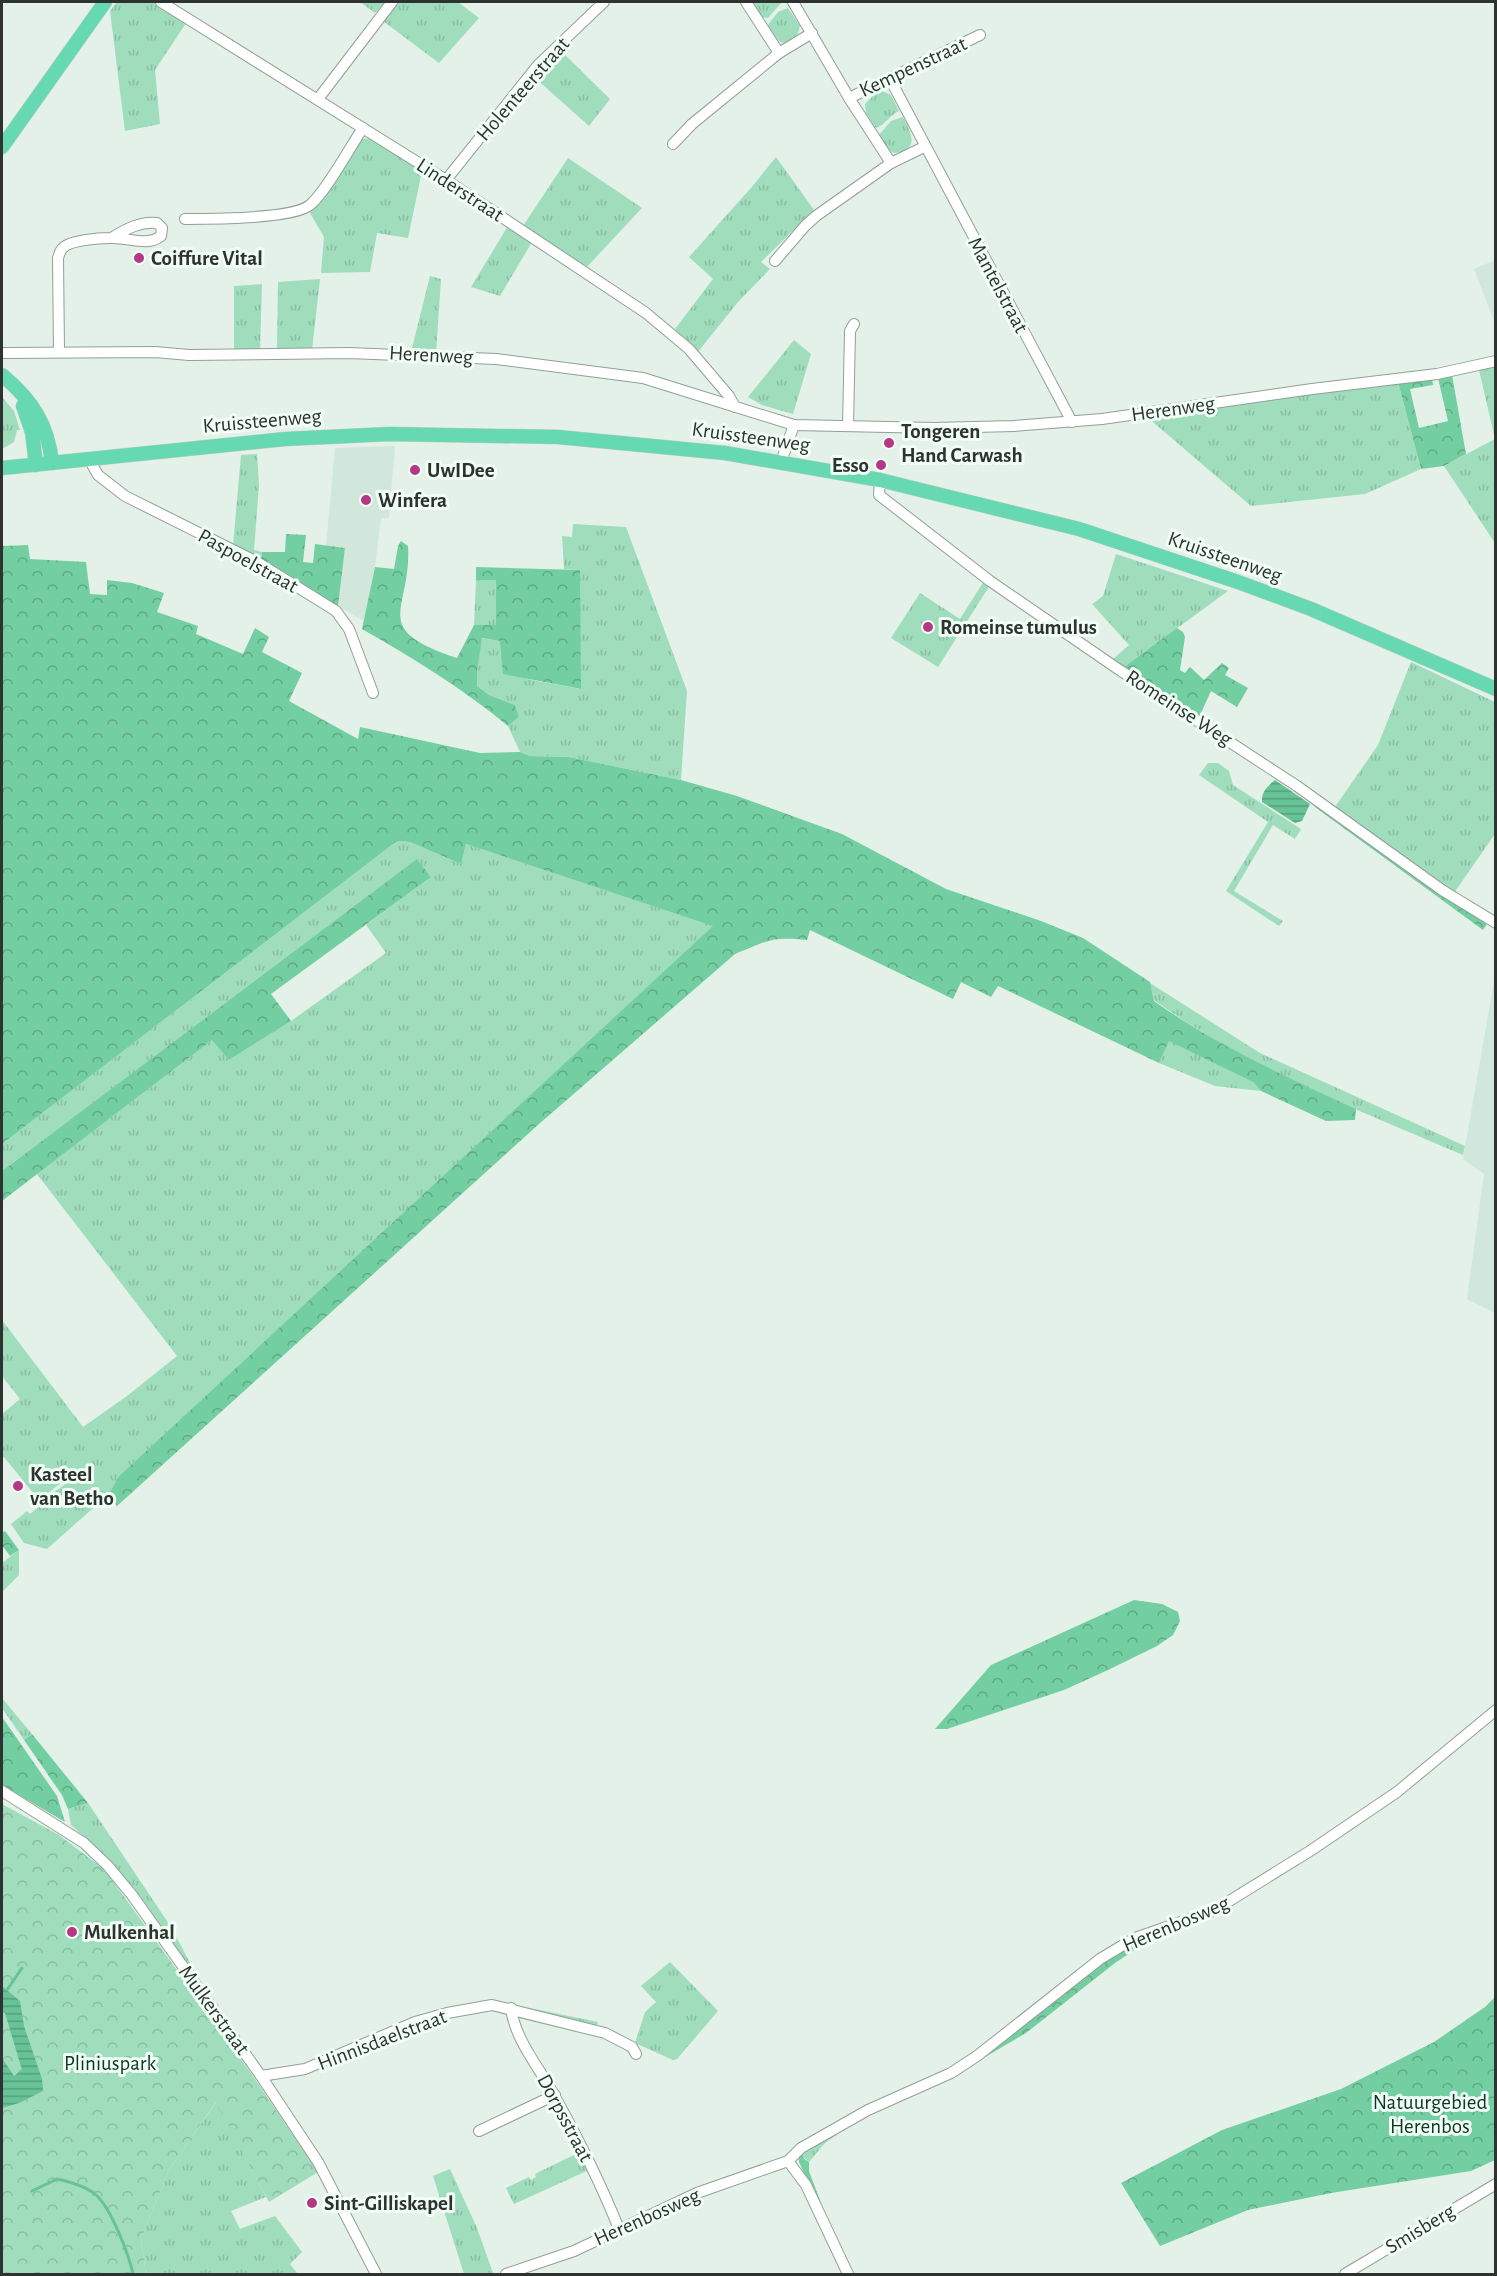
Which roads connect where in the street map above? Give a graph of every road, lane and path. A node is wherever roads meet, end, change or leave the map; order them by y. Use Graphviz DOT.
graph roads {
  1 [pos="105,2"];
  2 [pos="161,2"];
  3 [pos="392,2"];
  4 [pos="604,2"];
  5 [pos="746,2"];
  6 [pos="793,2"];
  7 [pos="812,33"];
  8 [pos="980,35"];
  9 [pos="779,53"];
  10 [pos="890,79"];
  11 [pos="849,98"];
  12 [pos="318,99"];
  13 [pos="363,128"];
  14 [pos="673,144"];
  15 [pos="2,147"];
  16 [pos="924,147"];
  17 [pos="891,163"];
  18 [pos="446,180"];
  19 [pos="185,219"];
  20 [pos="112,237"];
  21 [pos="775,261"];
  22 [pos="854,324"];
  23 [pos="2,352"];
  24 [pos="59,352"];
  25 [pos="1496,362"];
  26 [pos="2,375"];
  27 [pos="2,387"];
  28 [pos="735,407"];
  29 [pos="1072,422"];
  30 [pos="794,425"];
  31 [pos="848,426"];
  32 [pos="89,459"];
  33 [pos="781,462"];
  34 [pos="52,463"];
  35 [pos="36,465"];
  36 [pos="2,468"];
  37 [pos="880,480"];
  38 [pos="1496,689"];
  39 [pos="373,693"];
  40 [pos="1496,923"];
  41 [pos="1496,1710"];
  42 [pos="2,1791"];
  43 [pos="511,2008"];
  44 [pos="636,2054"];
  45 [pos="261,2076"];
  46 [pos="555,2095"];
  47 [pos="478,2131"];
  48 [pos="788,2161"];
  49 [pos="1496,2184"];
  50 [pos="619,2229"];
  51 [pos="524,2272"];
  52 [pos="376,2274"];
  53 [pos="506,2274"];
  54 [pos="848,2274"];
  55 [pos="1345,2274"];
  1 -- 15 [label="main road"];
  2 -- 12 [label="street, Linderstraat"];
  3 -- 12 [label="street"];
  4 -- 18 [label="street, Holenteerstraat"];
  5 -- 9 [label="street"];
  6 -- 7 [label="street, Kempenstraat"];
  7 -- 9 [label="street"];
  7 -- 11 [label="street, Kempenstraat"];
  8 -- 10 [label="street, Kempenstraat"];
  9 -- 14 [label="street"];
  10 -- 11 [label="street, Kempenstraat"];
  10 -- 16 [label="street, Mantelstraat"];
  11 -- 17 [label="street"];
  12 -- 13 [label="street, Linderstraat"];
  13 -- 18 [label="street, Linderstraat"];
  13 -- 19 [label="street"];
  16 -- 17 [label="street"];
  16 -- 29 [label="street, Mantelstraat"];
  17 -- 21 [label="street"];
  18 -- 28 [label="street, Linderstraat"];
  20 -- 24 [label="street"];
  22 -- 31 [label="street"];
  23 -- 24 [label="street, Herenweg"];
  24 -- 28 [label="street, Herenweg"];
  25 -- 29 [label="street, Herenweg"];
  26 -- 34 [label="main road"];
  27 -- 35 [label="main road"];
  28 -- 30 [label="street, Herenweg"];
  29 -- 31 [label="street, Herenweg"];
  30 -- 31 [label="street, Herenweg"];
  30 -- 33 [label="street"];
  32 -- 33 [label="main road, Kruissteenweg"];
  32 -- 34 [label="main road, Kruissteenweg"];
  32 -- 39 [label="street, Paspoelstraat"];
  33 -- 37 [label="main road, Kruissteenweg"];
  34 -- 35 [label="main road, Kruissteenweg"];
  35 -- 36 [label="main road, Kruissteenweg"];
  37 -- 38 [label="main road, Kruissteenweg"];
  37 -- 40 [label="street, Romeinse Weg"];
  41 -- 48 [label="street, Herenbosweg"];
  42 -- 45 [label="street, Mulkerstraat"];
  43 -- 44 [label="street, Hinnisdaelstraat"];
  43 -- 45 [label="street, Hinnisdaelstraat"];
  43 -- 46 [label="street, Dorpsstraat"];
  45 -- 52 [label="street, Mulkerstraat"];
  46 -- 47 [label="street"];
  46 -- 50 [label="street, Dorpsstraat"];
  48 -- 50 [label="street, Herenbosweg"];
  48 -- 54 [label="street"];
  49 -- 55 [label="street, Smisberg"];
  50 -- 51 [label="street, Herenbosweg"];
  51 -- 53 [label="street, Herenbosweg"];
}
